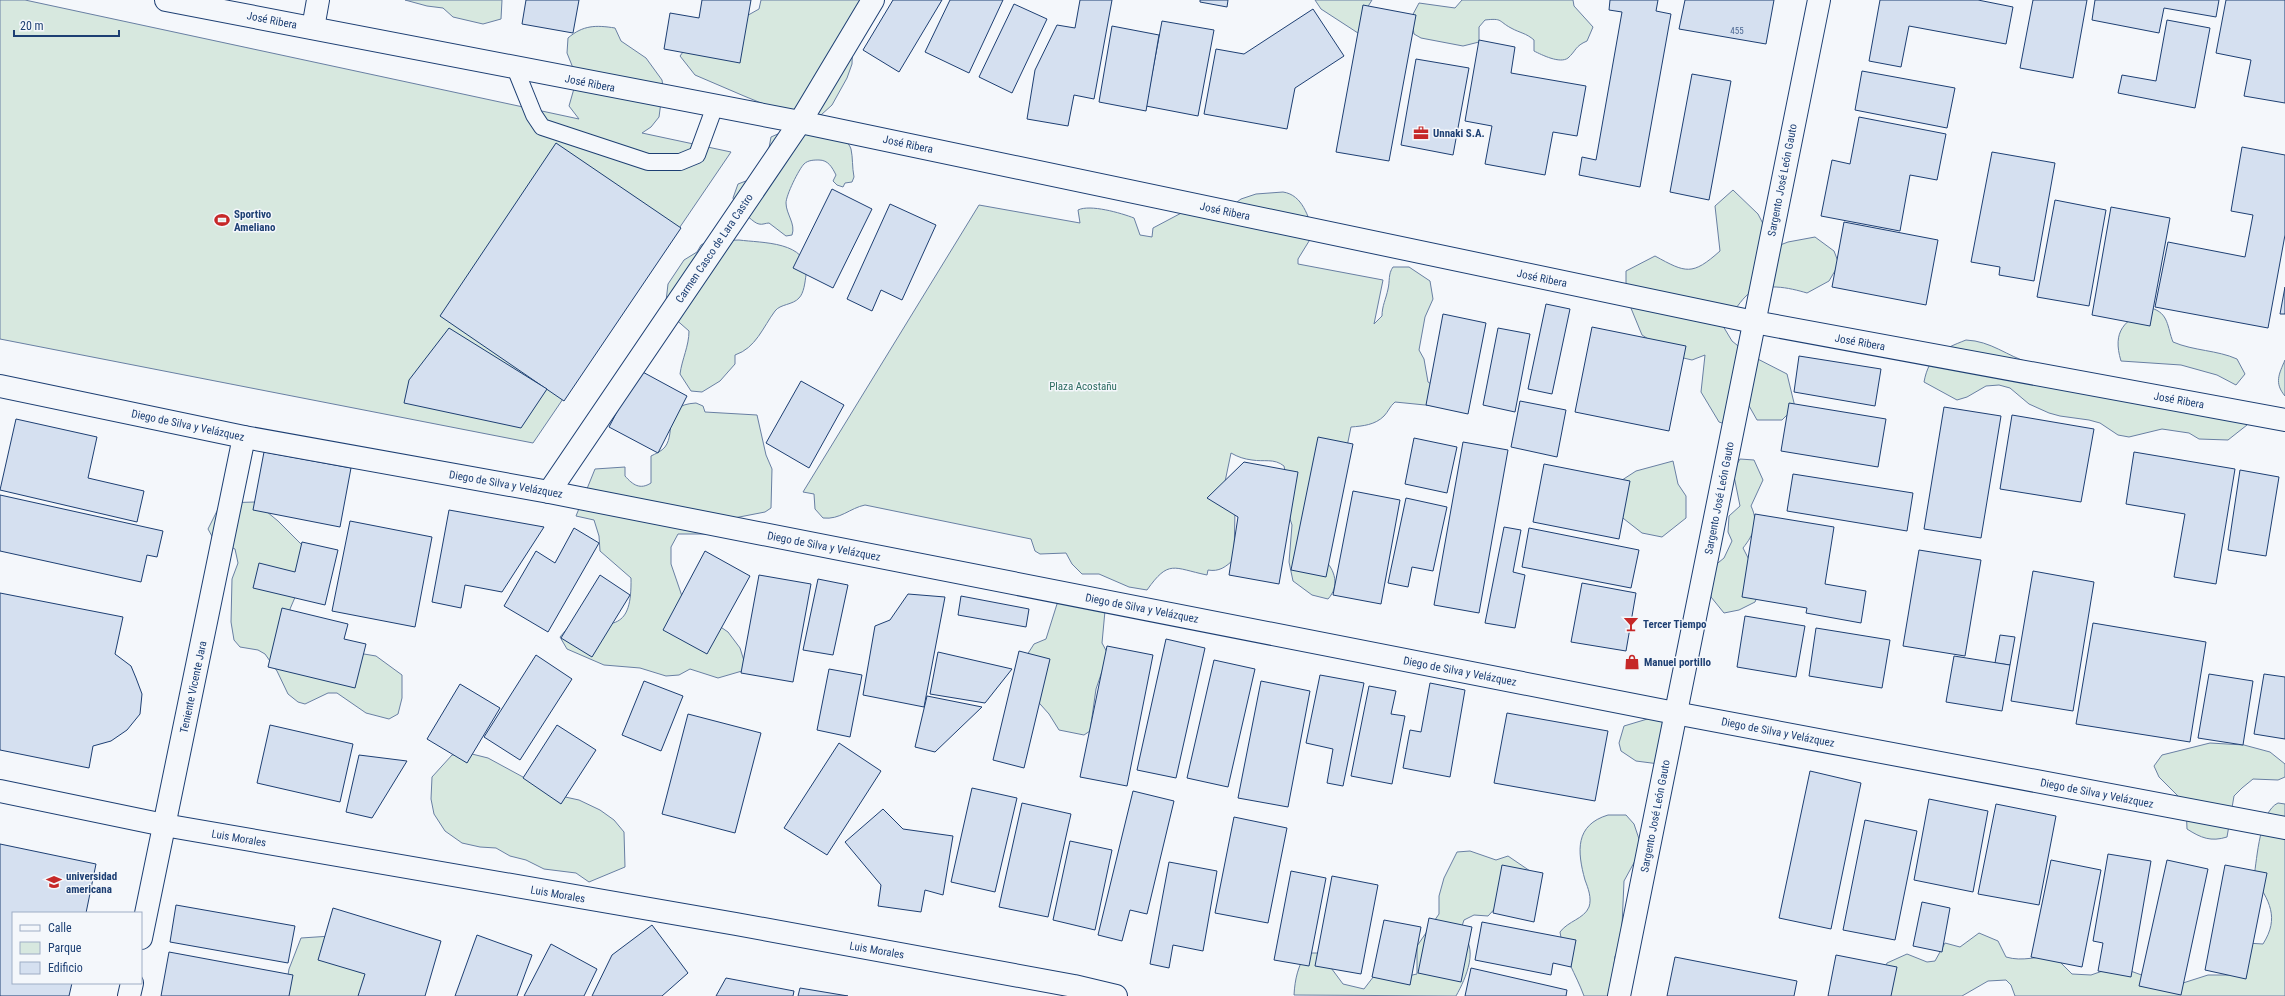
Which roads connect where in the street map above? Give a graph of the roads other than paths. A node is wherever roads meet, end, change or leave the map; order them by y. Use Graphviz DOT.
graph roads {
  1 [pos="166,0"];
  2 [pos="318,0"];
  3 [pos="873,0"];
  4 [pos="1819,0"];
  5 [pos="313,28"];
  6 [pos="516,68"];
  7 [pos="715,106"];
  8 [pos="800,122"];
  9 [pos="1754,322"];
  10 [pos="0,386"];
  11 [pos="2285,420"];
  12 [pos="244,437"];
  13 [pos="549,492"];
  14 [pos="1675,713"];
  15 [pos="0,791"];
  16 [pos="164,825"];
  17 [pos="2285,828"];
  18 [pos="142,933"];
  19 [pos="132,984"];
  20 [pos="129,996"];
  21 [pos="1116,996"];
  22 [pos="1619,996"];
  1 -- 5 [label="street, José Ribera"];
  2 -- 5 [label="street"];
  3 -- 8 [label="street, Carmen Casco de Lara Castro"];
  4 -- 9 [label="street, Sargento José León Gauto"];
  5 -- 6 [label="street, José Ribera"];
  6 -- 7 [label="street, José Ribera"];
  6 -- 7 [label="lane"];
  7 -- 8 [label="street, José Ribera"];
  8 -- 9 [label="street, José Ribera"];
  8 -- 13 [label="street, Carmen Casco de Lara Castro"];
  9 -- 11 [label="street, José Ribera"];
  9 -- 14 [label="street, Sargento José León Gauto"];
  10 -- 12 [label="street, Diego de Silva y Velázquez"];
  12 -- 13 [label="street, Diego de Silva y Velázquez"];
  12 -- 16 [label="street, Teniente Vicente Jara"];
  13 -- 14 [label="street, Diego de Silva y Velázquez"];
  14 -- 17 [label="street, Diego de Silva y Velázquez"];
  14 -- 22 [label="street, Sargento José León Gauto"];
  15 -- 16 [label="street, Luis Morales"];
  16 -- 18 [label="street, Teniente Vicente Jara"];
  16 -- 21 [label="street, Luis Morales"];
  19 -- 20 [label="street"];
}
